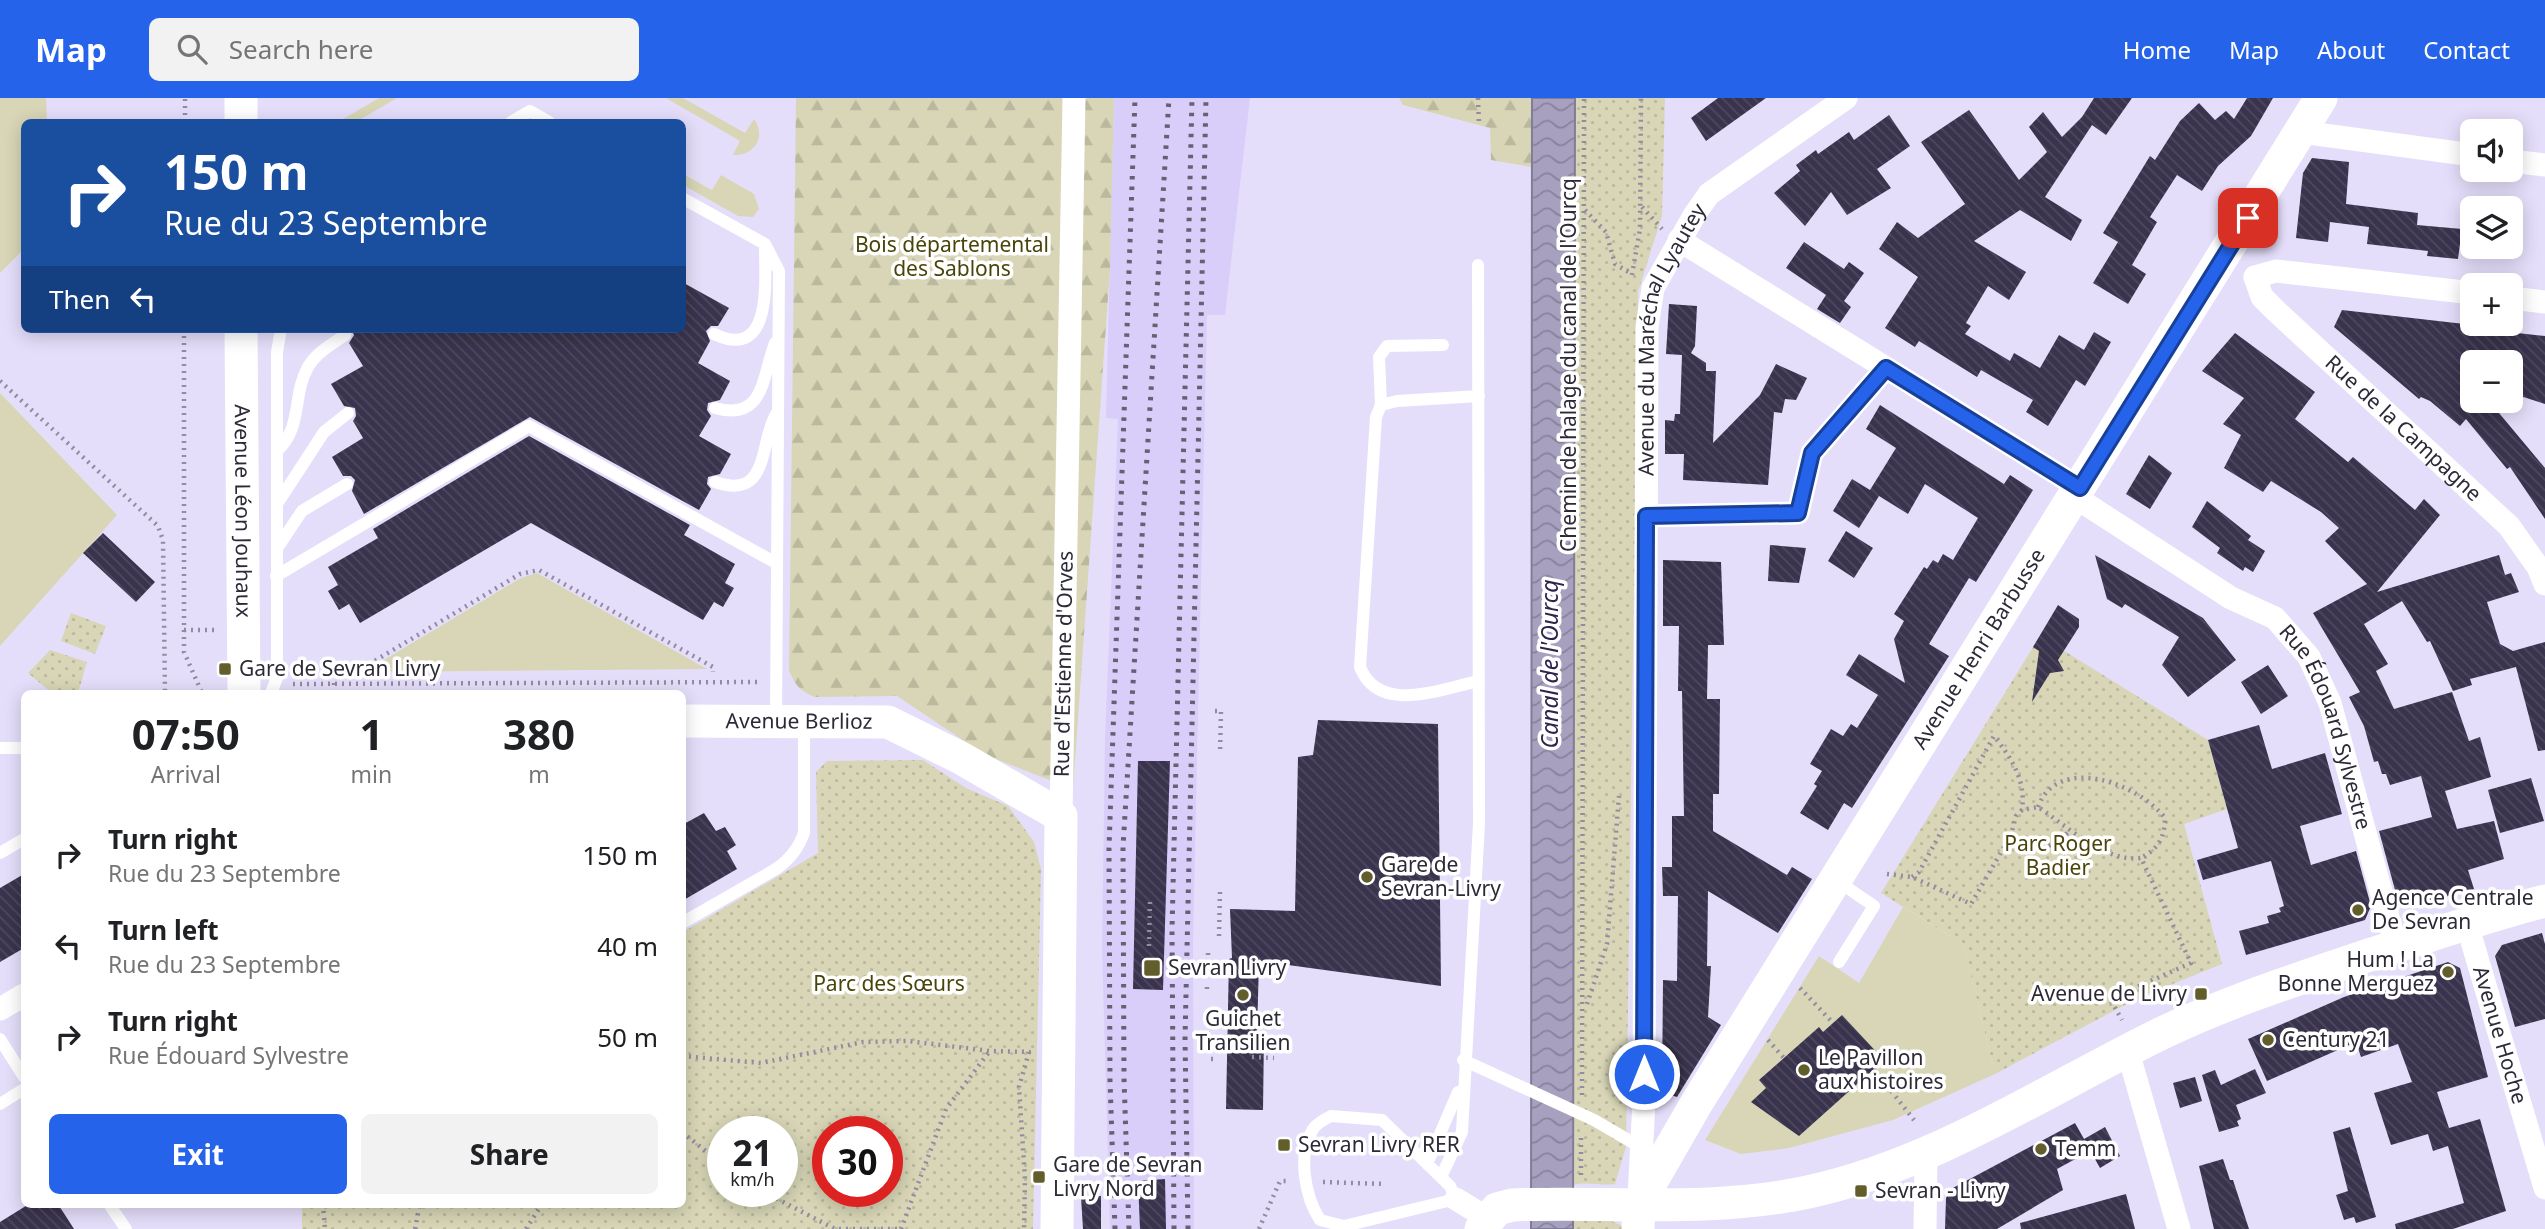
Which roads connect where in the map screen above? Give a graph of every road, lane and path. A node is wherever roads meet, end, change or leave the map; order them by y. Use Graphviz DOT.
graph roads {
  1 [pos="185,98"];
  2 [pos="241,98"];
  3 [pos="1074,98"];
  4 [pos="1478,98"];
  5 [pos="1584,98"];
  6 [pos="1846,98"];
  7 [pos="2321,98"];
  8 [pos="184,119"];
  9 [pos="241,119"];
  10 [pos="516,119"];
  11 [pos="545,119"];
  12 [pos="1479,125"];
  13 [pos="2301,132"];
  14 [pos="2460,153"];
  15 [pos="2523,162"];
  16 [pos="2545,165"];
  17 [pos="686,200"];
  18 [pos="1584,209"];
  19 [pos="1679,240"];
  20 [pos="765,244"];
  21 [pos="2222,261"];
  22 [pos="1478,265"];
  23 [pos="1632,274"];
  24 [pos="2255,277"];
  25 [pos="2460,292"];
  26 [pos="2523,299"];
  27 [pos="2545,302"];
  28 [pos="184,333"];
  29 [pos="241,333"];
  30 [pos="280,333"];
  31 [pos="714,334"];
  32 [pos="345,335"];
  33 [pos="778,337"];
  34 [pos="1443,345"];
  35 [pos="1886,368"];
  36 [pos="0,380"];
  37 [pos="1479,396"];
  38 [pos="1381,405"];
  39 [pos="715,408"];
  40 [pos="778,410"];
  41 [pos="348,413"];
  42 [pos="277,451"];
  43 [pos="715,482"];
  44 [pos="347,484"];
  45 [pos="2077,492"];
  46 [pos="276,505"];
  47 [pos="1646,516"];
  48 [pos="276,550"];
  49 [pos="776,563"];
  50 [pos="276,576"];
  51 [pos="2545,584"];
  52 [pos="713,672"];
  53 [pos="351,675"];
  54 [pos="1479,681"];
  55 [pos="775,682"];
  56 [pos="334,683"];
  57 [pos="164,690"];
  58 [pos="201,690"];
  59 [pos="263,690"];
  60 [pos="334,690"];
  61 [pos="1215,711"];
  62 [pos="686,721"];
  63 [pos="790,722"];
  64 [pos="0,748"];
  65 [pos="21,748"];
  66 [pos="1220,754"];
  67 [pos="2038,807"];
  68 [pos="2022,810"];
  69 [pos="1060,816"];
  70 [pos="2071,829"];
  71 [pos="2011,835"];
  72 [pos="21,841"];
  73 [pos="0,853"];
  74 [pos="2141,858"];
  75 [pos="1886,874"];
  76 [pos="1912,877"];
  77 [pos="1836,880"];
  78 [pos="1220,891"];
  79 [pos="1150,900"];
  80 [pos="2545,901"];
  81 [pos="686,921"];
  82 [pos="2466,921"];
  83 [pos="1219,936"];
  84 [pos="1149,946"];
  85 [pos="2396,947"];
  86 [pos="1839,962"];
  87 [pos="1224,971"];
  88 [pos="1259,972"];
  89 [pos="1800,988"];
  90 [pos="21,997"];
  91 [pos="0,1009"];
  92 [pos="1585,1010"];
  93 [pos="1208,1012"];
  94 [pos="2122,1020"];
  95 [pos="1833,1023"];
  96 [pos="0,1039"];
  97 [pos="1768,1040"];
  98 [pos="1222,1042"];
  99 [pos="1207,1047"];
  100 [pos="1270,1047"];
  101 [pos="990,1051"];
  102 [pos="2128,1052"];
  103 [pos="686,1056"];
  104 [pos="1252,1057"];
  105 [pos="1274,1058"];
  106 [pos="1784,1058"];
  107 [pos="1463,1060"];
  108 [pos="1874,1069"];
  109 [pos="21,1072"];
  110 [pos="1462,1081"];
  111 [pos="21,1091"];
  112 [pos="0,1104"];
  113 [pos="1914,1120"];
  114 [pos="686,1135"];
  115 [pos="1642,1148"];
  116 [pos="707,1153"];
  117 [pos="1926,1155"];
  118 [pos="1427,1164"];
  119 [pos="1441,1177"];
  120 [pos="2545,1188"];
  121 [pos="1456,1199"];
  122 [pos="1269,1206"];
  123 [pos="793,1207"];
  124 [pos="112,1208"];
  125 [pos="323,1208"];
  126 [pos="419,1208"];
  127 [pos="539,1208"];
  128 [pos="1639,1216"];
  129 [pos="1494,1217"];
  130 [pos="1319,1225"];
  131 [pos="126,1229"];
  132 [pos="325,1229"];
  133 [pos="415,1229"];
  134 [pos="526,1229"];
  135 [pos="901,1229"];
  136 [pos="1024,1229"];
  137 [pos="1057,1229"];
  138 [pos="1259,1229"];
  139 [pos="1925,1229"];
  140 [pos="2179,1229"];
  1 -- 8 [label="path"];
  2 -- 9 [label="street"];
  3 -- 69 [label="street, Rue d'Estienne d'Orves"];
  4 -- 12 [label="path"];
  5 -- 18 [label="path, Chemin de halage du canal de l'Ourcq"];
  6 -- 19 [label="street, Avenue du Maréchal Lyautey"];
  7 -- 13 [label="street, Avenue Henri Barbusse"];
  10 -- 11 [label="lane"];
  13 -- 14 [label="street"];
  13 -- 21 [label="street, Avenue Henri Barbusse"];
  15 -- 16 [label="street"];
  17 -- 20 [label="lane"];
  18 -- 23 [label="path"];
  18 -- 92 [label="path, Chemin de halage du canal de l'Ourcq"];
  19 -- 35 [label="street, Rue Édouard Sylvestre"];
  19 -- 47 [label="street, Avenue du Maréchal Lyautey"];
  20 -- 31 [label="lane"];
  20 -- 33 [label="lane"];
  21 -- 24 [label="street"];
  21 -- 45 [label="street, Avenue Henri Barbusse"];
  22 -- 37 [label="lane"];
  24 -- 25 [label="street"];
  24 -- 51 [label="street, Rue de la Campagne"];
  26 -- 27 [label="street"];
  28 -- 58 [label="path"];
  29 -- 59 [label="street, Avenue Léon Jouhaux"];
  30 -- 42 [label="lane"];
  32 -- 42 [label="lane"];
  33 -- 39 [label="lane"];
  33 -- 40 [label="lane"];
  34 -- 38 [label="lane"];
  35 -- 45 [label="street, Rue Édouard Sylvestre"];
  35 -- 47 [label="street"];
  36 -- 57 [label="path"];
  37 -- 38 [label="lane"];
  37 -- 54 [label="lane"];
  38 -- 54 [label="lane"];
  40 -- 43 [label="lane"];
  40 -- 49 [label="lane"];
  41 -- 46 [label="lane"];
  42 -- 46 [label="lane"];
  44 -- 48 [label="lane"];
  45 -- 77 [label="street, Avenue Henri Barbusse"];
  45 -- 85 [label="street, Rue Édouard Sylvestre"];
  46 -- 48 [label="lane"];
  47 -- 115 [label="street, Avenue du Maréchal Lyautey"];
  48 -- 50 [label="lane"];
  49 -- 50 [label="lane"];
  49 -- 55 [label="lane"];
  50 -- 59 [label="lane"];
  52 -- 53 [label="path"];
  54 -- 107 [label="lane"];
  55 -- 56 [label="path"];
  55 -- 63 [label="lane"];
  56 -- 59 [label="path"];
  56 -- 60 [label="path"];
  61 -- 66 [label="path"];
  62 -- 63 [label="street, Avenue Berlioz"];
  63 -- 69 [label="street, Avenue Berlioz"];
  63 -- 81 [label="lane"];
  64 -- 65 [label="lane"];
  67 -- 68 [label="path"];
  67 -- 70 [label="path"];
  67 -- 74 [label="path"];
  68 -- 71 [label="path"];
  68 -- 76 [label="path"];
  69 -- 137 [label="street, Rue d'Estienne d'Orves"];
  70 -- 71 [label="path"];
  70 -- 74 [label="path"];
  71 -- 76 [label="path"];
  72 -- 73 [label="lane"];
  74 -- 94 [label="path"];
  75 -- 76 [label="path"];
  77 -- 86 [label="lane"];
  77 -- 128 [label="street, Avenue Henri Barbusse"];
  78 -- 83 [label="path"];
  79 -- 84 [label="path"];
  80 -- 82 [label="street"];
  82 -- 85 [label="street"];
  82 -- 120 [label="street, Avenue Hoche"];
  85 -- 102 [label="street"];
  87 -- 88 [label="path"];
  89 -- 95 [label="path"];
  90 -- 91 [label="street"];
  93 -- 99 [label="path"];
  96 -- 109 [label="lane"];
  97 -- 106 [label="path"];
  98 -- 100 [label="path"];
  101 -- 103 [label="path"];
  101 -- 135 [label="path"];
  101 -- 136 [label="path"];
  102 -- 117 [label="street"];
  102 -- 140 [label="street"];
  104 -- 105 [label="path"];
  107 -- 110 [label="lane"];
  107 -- 115 [label="lane"];
  108 -- 113 [label="path"];
  110 -- 118 [label="lane"];
  110 -- 119 [label="lane"];
  111 -- 112 [label="lane"];
  114 -- 116 [label="path"];
  115 -- 128 [label="street, Avenue du Maréchal Lyautey"];
  117 -- 128 [label="street"];
  117 -- 139 [label="street"];
  118 -- 119 [label="lane"];
  118 -- 130 [label="lane"];
  119 -- 121 [label="lane"];
  121 -- 129 [label="street"];
  121 -- 130 [label="lane"];
  122 -- 138 [label="path"];
  123 -- 135 [label="path"];
  124 -- 131 [label="lane"];
  125 -- 132 [label="path"];
  126 -- 133 [label="path"];
  127 -- 134 [label="path"];
  128 -- 129 [label="street"];
}
